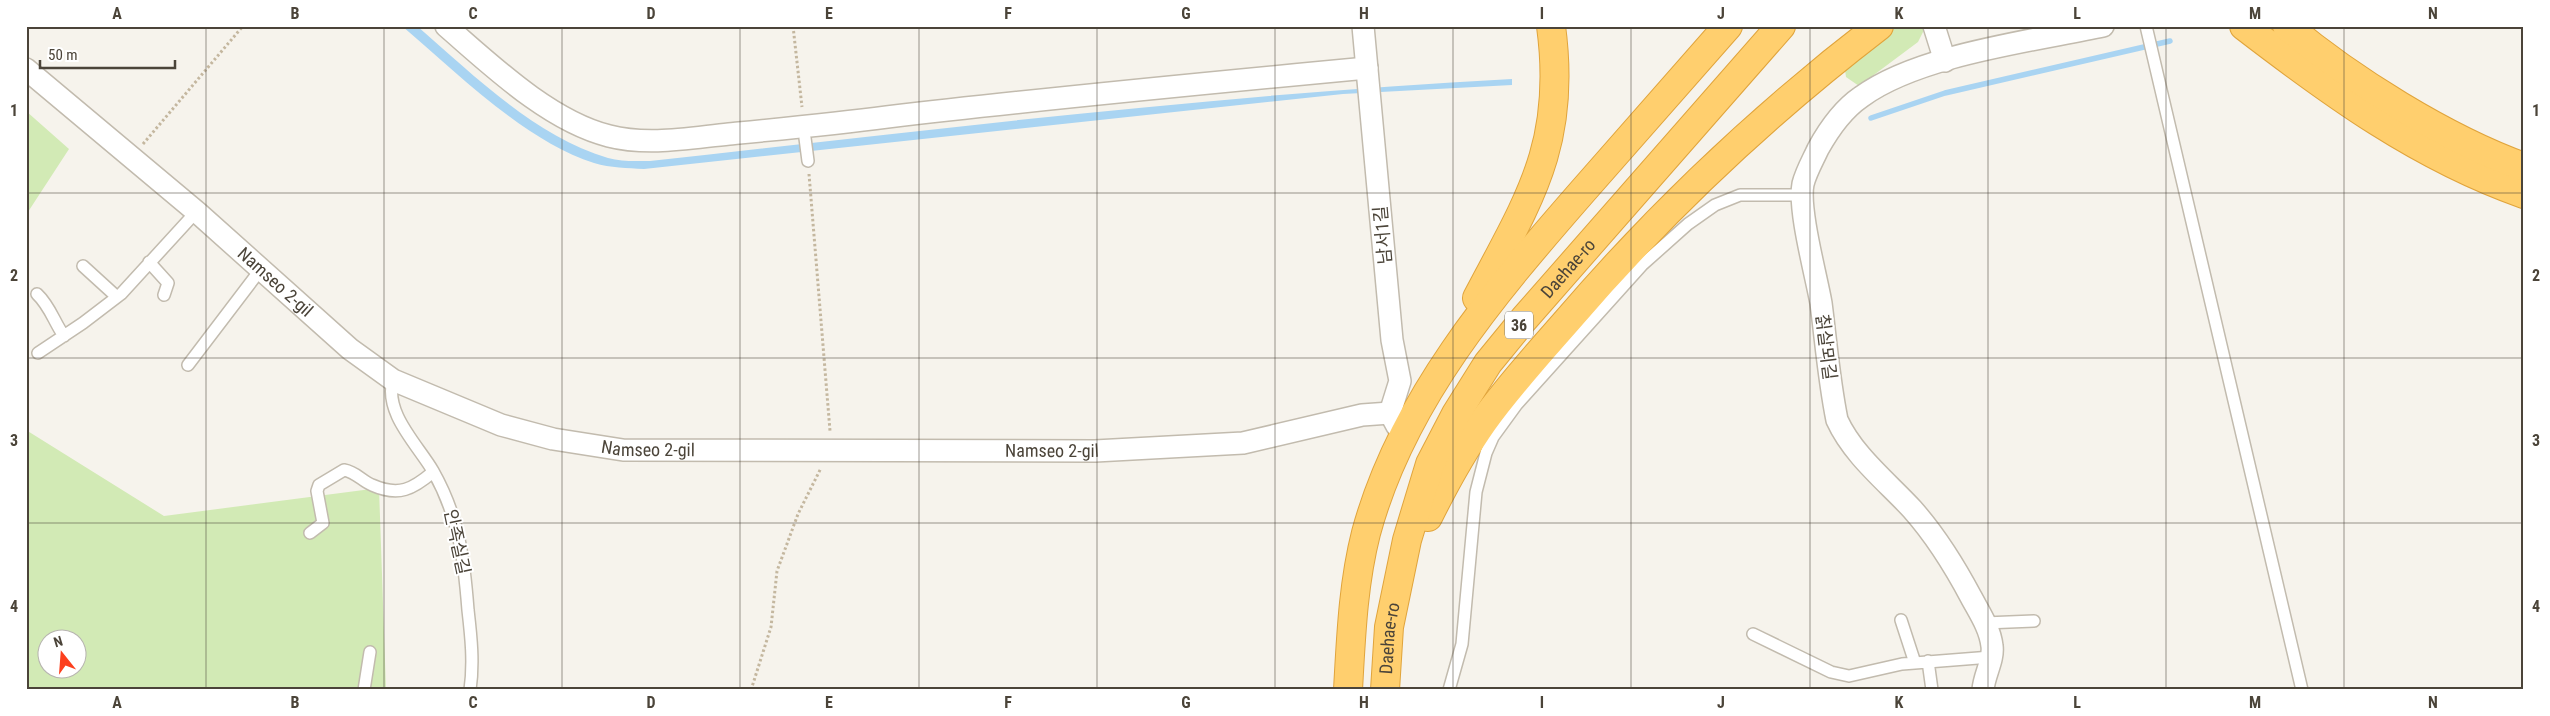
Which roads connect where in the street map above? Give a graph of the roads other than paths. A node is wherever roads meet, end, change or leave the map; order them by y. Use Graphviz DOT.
graph roads {
  1 [pos="446,26"];
  2 [pos="1363,26"];
  3 [pos="1551,26"];
  4 [pos="1728,26"];
  5 [pos="1780,26"];
  6 [pos="1879,26"];
  7 [pos="1934,26"];
  8 [pos="2103,26"];
  9 [pos="2244,26"];
  10 [pos="2287,26"];
  11 [pos="2147,31"];
  12 [pos="1945,61"];
  13 [pos="26,69"];
  14 [pos="1367,72"];
  15 [pos="805,133"];
  16 [pos="808,161"];
  17 [pos="2524,167"];
  18 [pos="2524,194"];
  19 [pos="1803,195"];
  20 [pos="196,212"];
  21 [pos="149,262"];
  22 [pos="83,266"];
  23 [pos="260,269"];
  24 [pos="37,294"];
  25 [pos="164,295"];
  26 [pos="117,297"];
  27 [pos="64,336"];
  28 [pos="38,353"];
  29 [pos="188,365"];
  30 [pos="1439,372"];
  31 [pos="393,380"];
  32 [pos="1390,413"];
  33 [pos="1403,438"];
  34 [pos="434,472"];
  35 [pos="310,533"];
  36 [pos="1395,594"];
  37 [pos="1901,620"];
  38 [pos="2034,622"];
  39 [pos="1984,623"];
  40 [pos="1753,634"];
  41 [pos="370,652"];
  42 [pos="1992,657"];
  43 [pos="1928,661"];
  44 [pos="1915,663"];
  45 [pos="364,690"];
  46 [pos="470,690"];
  47 [pos="1348,690"];
  48 [pos="1385,690"];
  49 [pos="1449,690"];
  50 [pos="1932,690"];
  51 [pos="1983,690"];
  52 [pos="2302,690"];
  1 -- 15 [label="street"];
  2 -- 14 [label="street, 남서1길"];
  3 -- 30 [label="highway"];
  4 -- 30 [label="highway, Daehae-ro / 36"];
  5 -- 36 [label="highway, Daehae-ro / 36"];
  6 -- 36 [label="highway"];
  7 -- 12 [label="street"];
  8 -- 12 [label="street, 칡살뫼길"];
  9 -- 18 [label="highway"];
  10 -- 17 [label="highway"];
  11 -- 52 [label="lane"];
  12 -- 19 [label="street, 칡살뫼길"];
  13 -- 20 [label="street, Namseo 2-gil"];
  14 -- 15 [label="street"];
  14 -- 32 [label="street, 남서1길"];
  15 -- 16 [label="lane"];
  19 -- 39 [label="street, 칡살뫼길"];
  19 -- 49 [label="lane"];
  20 -- 21 [label="lane"];
  20 -- 23 [label="street, Namseo 2-gil"];
  21 -- 25 [label="lane"];
  21 -- 26 [label="lane"];
  22 -- 26 [label="lane"];
  23 -- 29 [label="lane"];
  23 -- 31 [label="street, Namseo 2-gil"];
  24 -- 27 [label="lane"];
  26 -- 27 [label="lane"];
  27 -- 28 [label="lane"];
  30 -- 33 [label="highway, Daehae-ro / 36"];
  31 -- 32 [label="street, Namseo 2-gil"];
  31 -- 34 [label="lane, 안족실길"];
  32 -- 33 [label="street"];
  33 -- 47 [label="highway, Daehae-ro / 36"];
  34 -- 35 [label="lane"];
  34 -- 46 [label="lane, 안족실길"];
  36 -- 48 [label="highway, Daehae-ro / 36"];
  37 -- 44 [label="lane"];
  38 -- 39 [label="lane"];
  39 -- 42 [label="street, 칡살뫼길"];
  40 -- 44 [label="lane"];
  41 -- 45 [label="lane"];
  42 -- 43 [label="lane"];
  42 -- 51 [label="street"];
  43 -- 44 [label="lane"];
  43 -- 50 [label="lane"];
}
